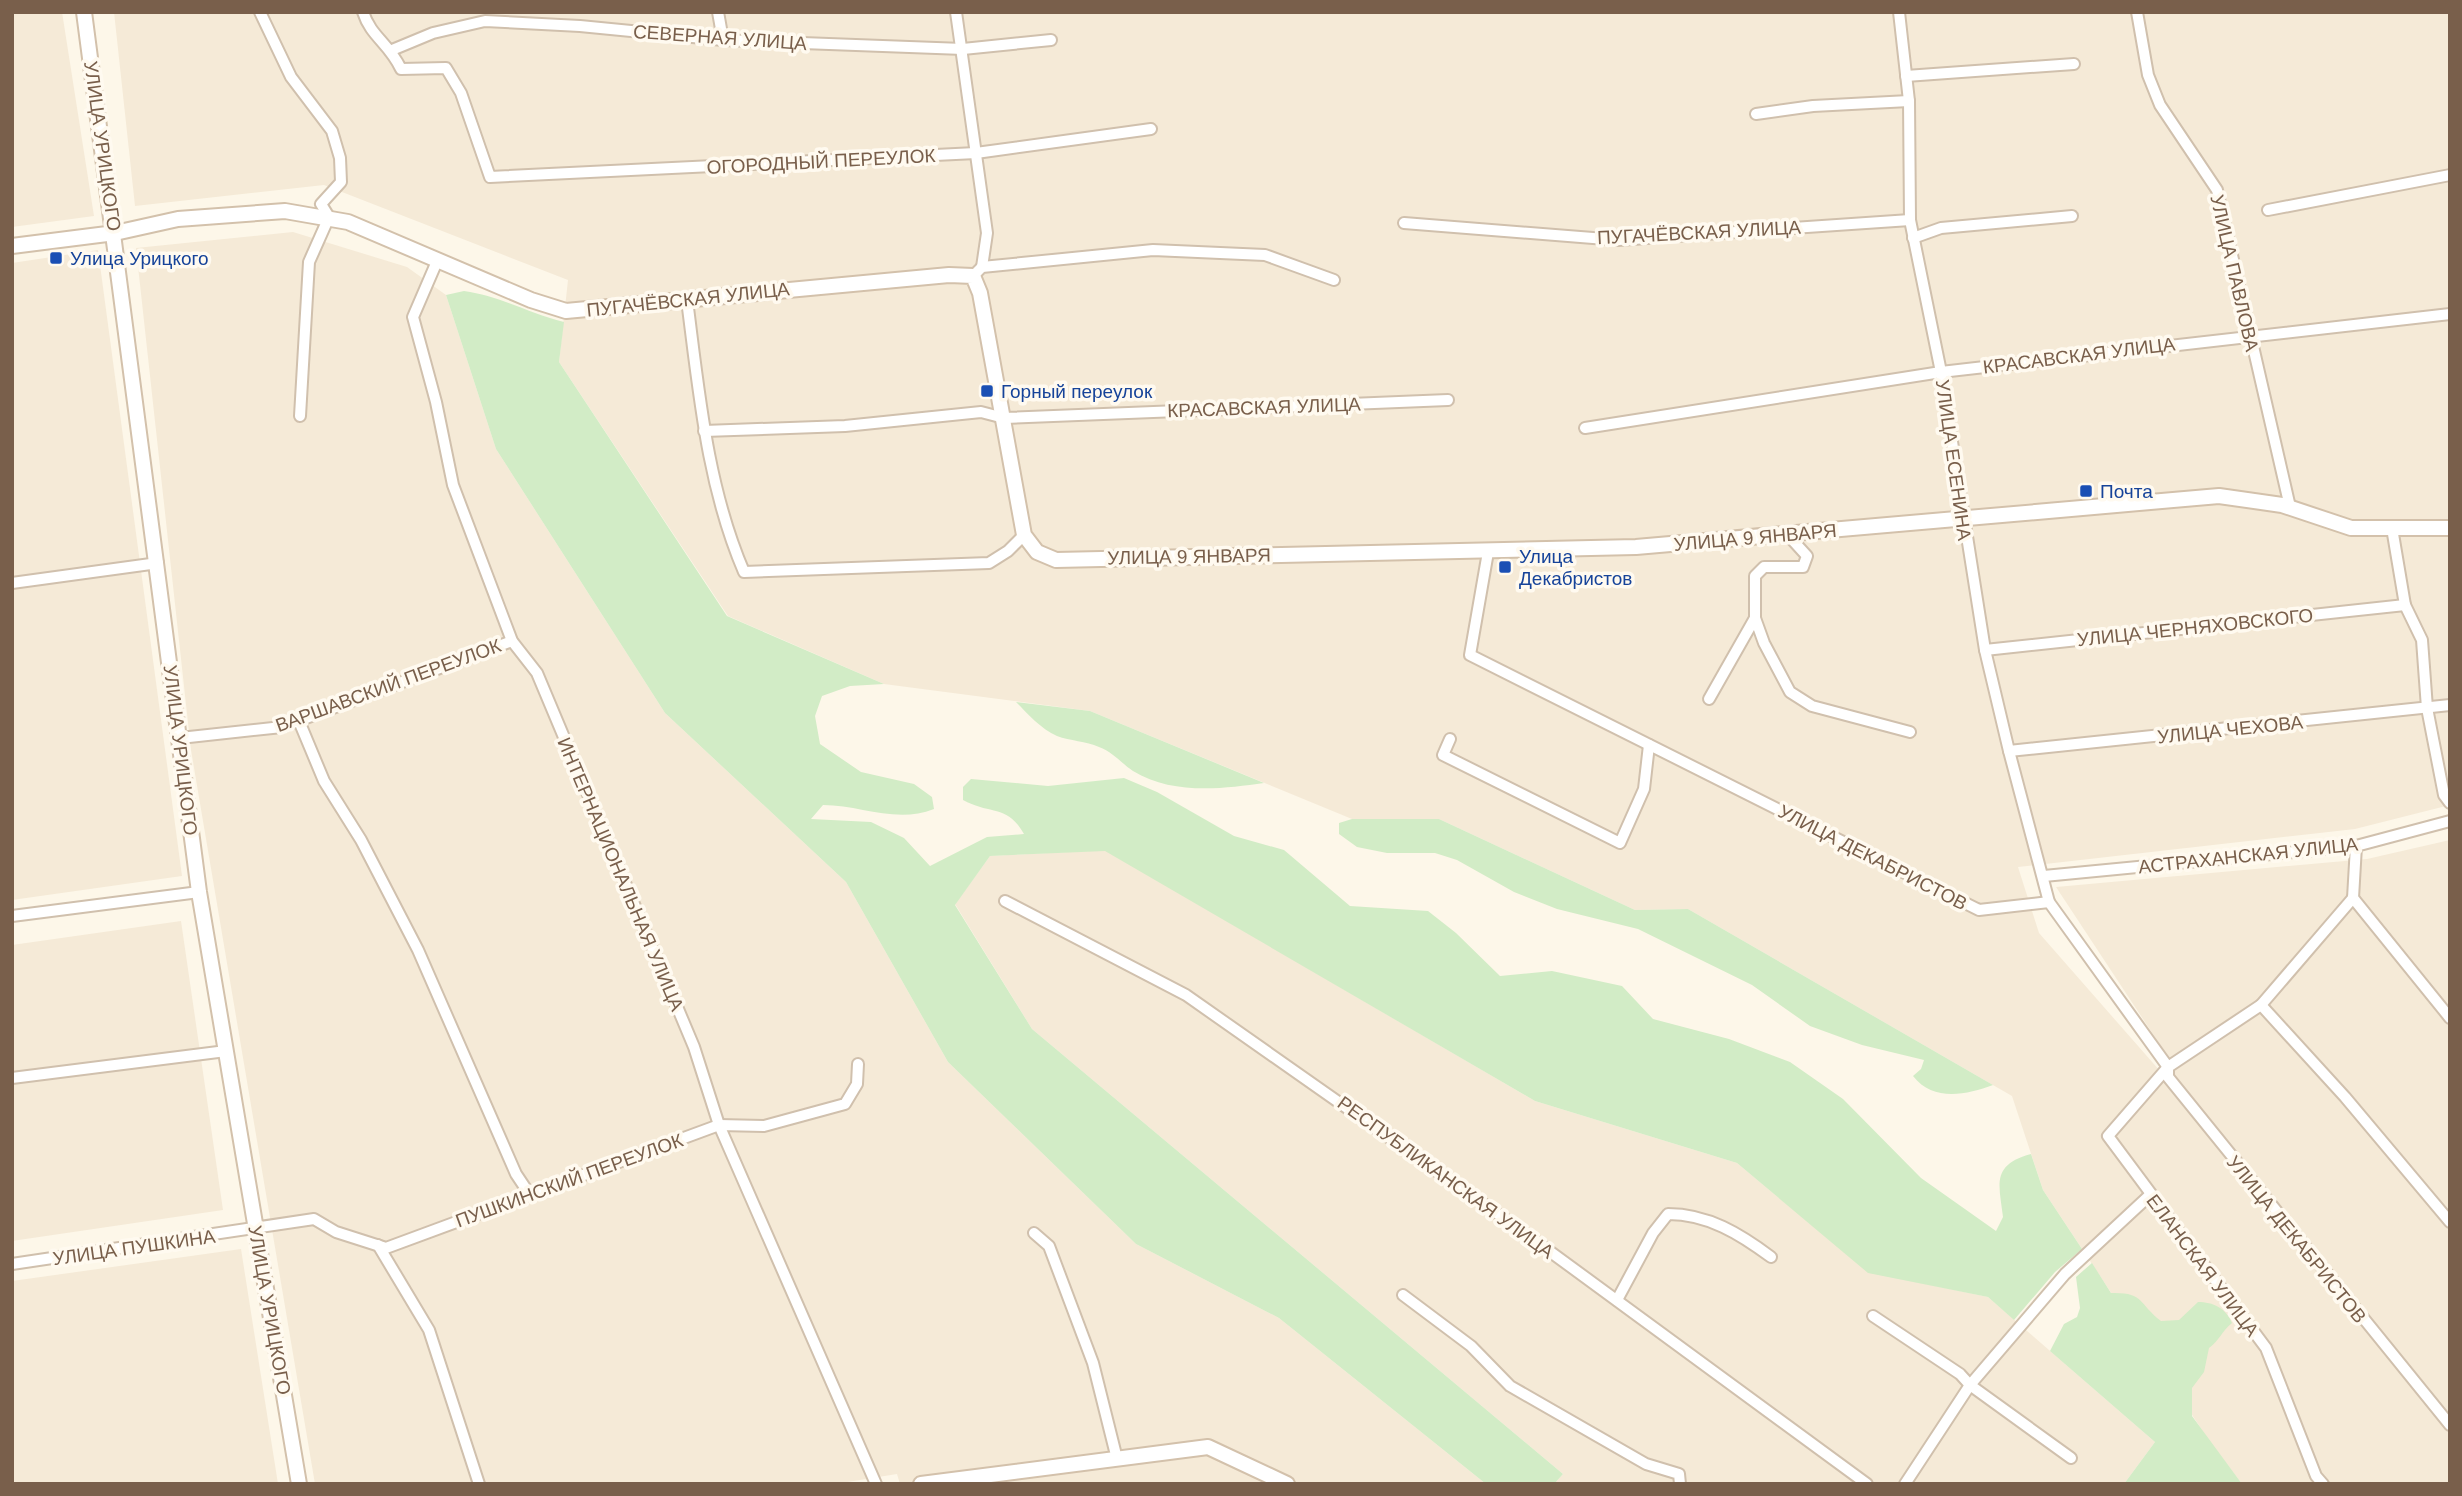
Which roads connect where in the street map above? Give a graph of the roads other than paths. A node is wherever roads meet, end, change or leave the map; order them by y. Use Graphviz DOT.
graph roads {
  1 [pos="84,12"];
  2 [pos="260,12"];
  3 [pos="363,12"];
  4 [pos="718,12"];
  5 [pos="956,12"];
  6 [pos="1899,12"];
  7 [pos="2137,12"];
  8 [pos="723,40"];
  9 [pos="1051,40"];
  10 [pos="962,49"];
  11 [pos="392,50"];
  12 [pos="2074,64"];
  13 [pos="1906,76"];
  14 [pos="1909,101"];
  15 [pos="1756,114"];
  16 [pos="1151,128"];
  17 [pos="976,153"];
  18 [pos="2450,174"];
  19 [pos="2268,209"];
  20 [pos="2072,216"];
  21 [pos="329,217"];
  22 [pos="1910,220"];
  23 [pos="1404,223"];
  24 [pos="115,233"];
  25 [pos="1913,238"];
  26 [pos="12,246"];
  27 [pos="438,260"];
  28 [pos="978,271"];
  29 [pos="1334,280"];
  30 [pos="687,300"];
  31 [pos="2450,314"];
  32 [pos="2250,335"];
  33 [pos="1941,372"];
  34 [pos="1448,400"];
  35 [pos="300,416"];
  36 [pos="1004,418"];
  37 [pos="1585,428"];
  38 [pos="704,430"];
  39 [pos="2290,507"];
  40 [pos="1962,519"];
  41 [pos="2392,528"];
  42 [pos="2450,528"];
  43 [pos="1787,534"];
  44 [pos="1024,535"];
  45 [pos="1488,552"];
  46 [pos="158,563"];
  47 [pos="12,583"];
  48 [pos="2405,605"];
  49 [pos="1755,618"];
  50 [pos="512,641"];
  51 [pos="1985,650"];
  52 [pos="1709,699"];
  53 [pos="2450,705"];
  54 [pos="2427,708"];
  55 [pos="299,721"];
  56 [pos="1910,732"];
  57 [pos="180,738"];
  58 [pos="1450,739"];
  59 [pos="1649,745"];
  60 [pos="2010,751"];
  61 [pos="2450,803"];
  62 [pos="2450,821"];
  63 [pos="2356,846"];
  64 [pos="2043,876"];
  65 [pos="199,892"];
  66 [pos="2353,898"];
  67 [pos="1004,901"];
  68 [pos="2049,902"];
  69 [pos="12,916"];
  70 [pos="2261,1005"];
  71 [pos="2450,1018"];
  72 [pos="226,1051"];
  73 [pos="858,1064"];
  74 [pos="2168,1067"];
  75 [pos="12,1077"];
  76 [pos="719,1125"];
  77 [pos="530,1195"];
  78 [pos="2150,1195"];
  79 [pos="2450,1222"];
  80 [pos="256,1230"];
  81 [pos="1034,1233"];
  82 [pos="378,1245"];
  83 [pos="1771,1257"];
  84 [pos="12,1264"];
  85 [pos="1403,1295"];
  86 [pos="1617,1300"];
  87 [pos="1873,1316"];
  88 [pos="1970,1385"];
  89 [pos="2450,1425"];
  90 [pos="2071,1458"];
  91 [pos="1116,1459"];
  92 [pos="299,1484"];
  93 [pos="479,1484"];
  94 [pos="876,1484"];
  95 [pos="921,1484"];
  96 [pos="1287,1484"];
  97 [pos="1680,1484"];
  98 [pos="1867,1484"];
  99 [pos="1905,1484"];
  100 [pos="2323,1484"];
  1 -- 24 [label="main road, УЛИЦА УРИЦКОГО"];
  2 -- 21 [label="street"];
  3 -- 11 [label="street"];
  4 -- 8 [label="street"];
  5 -- 10 [label="street"];
  6 -- 13 [label="street, УЛИЦА ЕСЕНИНА"];
  7 -- 32 [label="street, УЛИЦА ПАВЛОВА"];
  8 -- 10 [label="street, СЕВЕРНАЯ УЛИЦА"];
  8 -- 11 [label="street, СЕВЕРНАЯ УЛИЦА"];
  9 -- 10 [label="street, СЕВЕРНАЯ УЛИЦА"];
  10 -- 17 [label="street"];
  11 -- 17 [label="street, ОГОРОДНЫЙ ПЕРЕУЛОК"];
  12 -- 13 [label="street"];
  13 -- 14 [label="street, УЛИЦА ЕСЕНИНА"];
  14 -- 15 [label="street"];
  14 -- 22 [label="street, УЛИЦА ЕСЕНИНА"];
  16 -- 17 [label="street, ОГОРОДНЫЙ ПЕРЕУЛОК"];
  17 -- 28 [label="street"];
  18 -- 19 [label="street"];
  20 -- 25 [label="street"];
  21 -- 24 [label="main road, ПУГАЧЁВСКАЯ УЛИЦА"];
  21 -- 27 [label="main road, ПУГАЧЁВСКАЯ УЛИЦА"];
  21 -- 35 [label="street"];
  22 -- 23 [label="street, ПУГАЧЁВСКАЯ УЛИЦА"];
  22 -- 25 [label="street, УЛИЦА ЕСЕНИНА"];
  24 -- 26 [label="main road, ПУГАЧЁВСКАЯ УЛИЦА"];
  24 -- 46 [label="main road, УЛИЦА УРИЦКОГО"];
  25 -- 33 [label="street, УЛИЦА ЕСЕНИНА"];
  27 -- 30 [label="main road, ПУГАЧЁВСКАЯ УЛИЦА"];
  27 -- 50 [label="street, ИНТЕРНАЦИОНАЛЬНАЯ УЛИЦА"];
  28 -- 29 [label="street, ПУГАЧЁВСКАЯ УЛИЦА"];
  28 -- 30 [label="main road, ПУГАЧЁВСКАЯ УЛИЦА"];
  28 -- 36 [label="main road"];
  30 -- 38 [label="street"];
  31 -- 32 [label="street, КРАСАВСКАЯ УЛИЦА"];
  32 -- 33 [label="street, КРАСАВСКАЯ УЛИЦА"];
  32 -- 39 [label="street, УЛИЦА ПАВЛОВА"];
  33 -- 37 [label="street, КРАСАВСКАЯ УЛИЦА"];
  33 -- 40 [label="street, УЛИЦА ЕСЕНИНА"];
  34 -- 36 [label="street, КРАСАВСКАЯ УЛИЦА"];
  36 -- 38 [label="street, КРАСАВСКАЯ УЛИЦА"];
  36 -- 44 [label="main road"];
  38 -- 44 [label="street"];
  39 -- 40 [label="main road, УЛИЦА 9 ЯНВАРЯ"];
  39 -- 41 [label="main road, УЛИЦА 9 ЯНВАРЯ"];
  40 -- 43 [label="main road, УЛИЦА 9 ЯНВАРЯ"];
  40 -- 51 [label="street, УЛИЦА ЕСЕНИНА"];
  41 -- 42 [label="main road, УЛИЦА 9 ЯНВАРЯ"];
  41 -- 48 [label="street"];
  43 -- 45 [label="main road, УЛИЦА 9 ЯНВАРЯ"];
  43 -- 49 [label="street"];
  44 -- 45 [label="main road, УЛИЦА 9 ЯНВАРЯ"];
  45 -- 59 [label="street, УЛИЦА ДЕКАБРИСТОВ"];
  46 -- 47 [label="street"];
  46 -- 57 [label="main road, УЛИЦА УРИЦКОГО"];
  48 -- 51 [label="street, УЛИЦА ЧЕРНЯХОВСКОГО"];
  48 -- 54 [label="street"];
  49 -- 52 [label="street"];
  49 -- 56 [label="street"];
  50 -- 55 [label="street, ВАРШАВСКИЙ ПЕРЕУЛОК"];
  50 -- 76 [label="street, ИНТЕРНАЦИОНАЛЬНАЯ УЛИЦА"];
  51 -- 60 [label="street, УЛИЦА ЕСЕНИНА"];
  53 -- 54 [label="street, УЛИЦА ЧЕХОВА"];
  54 -- 60 [label="street, УЛИЦА ЧЕХОВА"];
  54 -- 61 [label="street"];
  55 -- 57 [label="street, ВАРШАВСКИЙ ПЕРЕУЛОК"];
  55 -- 77 [label="street"];
  57 -- 65 [label="main road, УЛИЦА УРИЦКОГО"];
  58 -- 59 [label="street"];
  59 -- 68 [label="street, УЛИЦА ДЕКАБРИСТОВ"];
  60 -- 64 [label="street, УЛИЦА ЕСЕНИНА"];
  62 -- 63 [label="street, АСТРАХАНСКАЯ УЛИЦА"];
  63 -- 64 [label="street, АСТРАХАНСКАЯ УЛИЦА"];
  63 -- 66 [label="street"];
  64 -- 68 [label="street, УЛИЦА ЕСЕНИНА"];
  65 -- 69 [label="street"];
  65 -- 72 [label="main road, УЛИЦА УРИЦКОГО"];
  66 -- 70 [label="street"];
  66 -- 71 [label="street"];
  67 -- 86 [label="street, РЕСПУБЛИКАНСКАЯ УЛИЦА"];
  68 -- 74 [label="street, УЛИЦА ДЕКАБРИСТОВ"];
  70 -- 74 [label="street"];
  70 -- 79 [label="street"];
  72 -- 75 [label="street"];
  72 -- 80 [label="main road, УЛИЦА УРИЦКОГО"];
  73 -- 76 [label="street, ПУШКИНСКИЙ ПЕРЕУЛОК"];
  74 -- 78 [label="street, ЕЛАНСКАЯ УЛИЦА"];
  74 -- 89 [label="street, УЛИЦА ДЕКАБРИСТОВ"];
  76 -- 77 [label="street, ПУШКИНСКИЙ ПЕРЕУЛОК"];
  76 -- 94 [label="street, ИНТЕРНАЦИОНАЛЬНАЯ УЛИЦА"];
  77 -- 82 [label="street, ПУШКИНСКИЙ ПЕРЕУЛОК"];
  78 -- 88 [label="street"];
  78 -- 100 [label="street, ЕЛАНСКАЯ УЛИЦА"];
  80 -- 82 [label="street, ПУШКИНСКИЙ ПЕРЕУЛОК"];
  80 -- 84 [label="street, УЛИЦА ПУШКИНА"];
  80 -- 92 [label="main road, УЛИЦА УРИЦКОГО"];
  81 -- 91 [label="street"];
  82 -- 93 [label="street"];
  83 -- 86 [label="street"];
  85 -- 97 [label="street"];
  86 -- 98 [label="street, РЕСПУБЛИКАНСКАЯ УЛИЦА"];
  87 -- 88 [label="street"];
  88 -- 90 [label="street"];
  88 -- 99 [label="street"];
  91 -- 95 [label="main road"];
  91 -- 96 [label="main road"];
}
